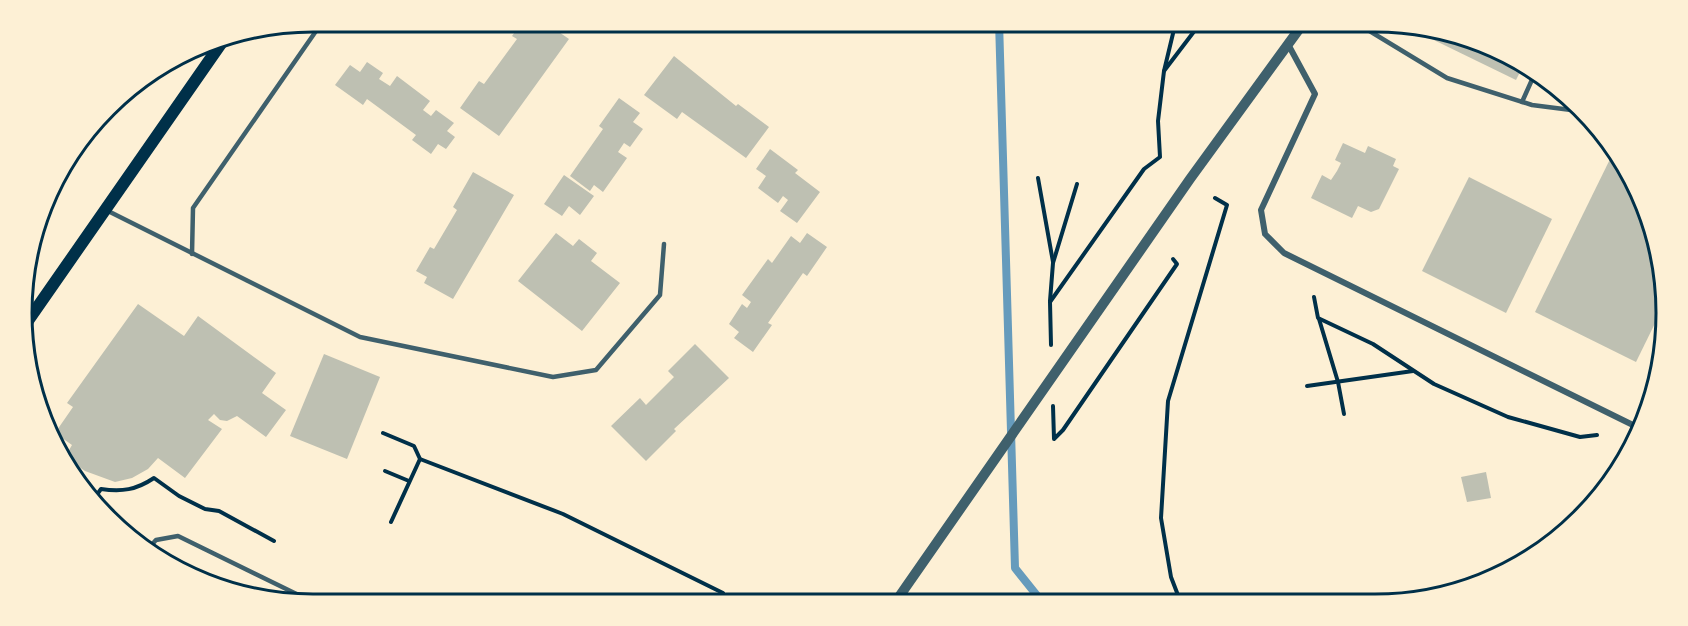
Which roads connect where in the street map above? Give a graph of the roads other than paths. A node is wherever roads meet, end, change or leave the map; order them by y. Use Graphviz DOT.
graph roads {
  1 [pos="315,32"];
  2 [pos="1298,32"];
  3 [pos="1371,32"];
  4 [pos="1288,46"];
  5 [pos="218,48"];
  6 [pos="1532,80"];
  7 [pos="1522,102"];
  8 [pos="1570,110"];
  9 [pos="105,210"];
  10 [pos="664,244"];
  11 [pos="192,254"];
  12 [pos="32,315"];
  13 [pos="1633,425"];
  14 [pos="153,544"];
  15 [pos="297,594"];
  16 [pos="901,594"];
  1 -- 11 [label="lane"];
  2 -- 4 [label="street"];
  3 -- 7 [label="lane"];
  4 -- 13 [label="street"];
  4 -- 16 [label="street"];
  5 -- 9 [label="main road"];
  6 -- 7 [label="lane"];
  7 -- 8 [label="lane"];
  9 -- 11 [label="lane"];
  9 -- 12 [label="main road"];
  10 -- 11 [label="lane"];
  14 -- 15 [label="lane"];
}
